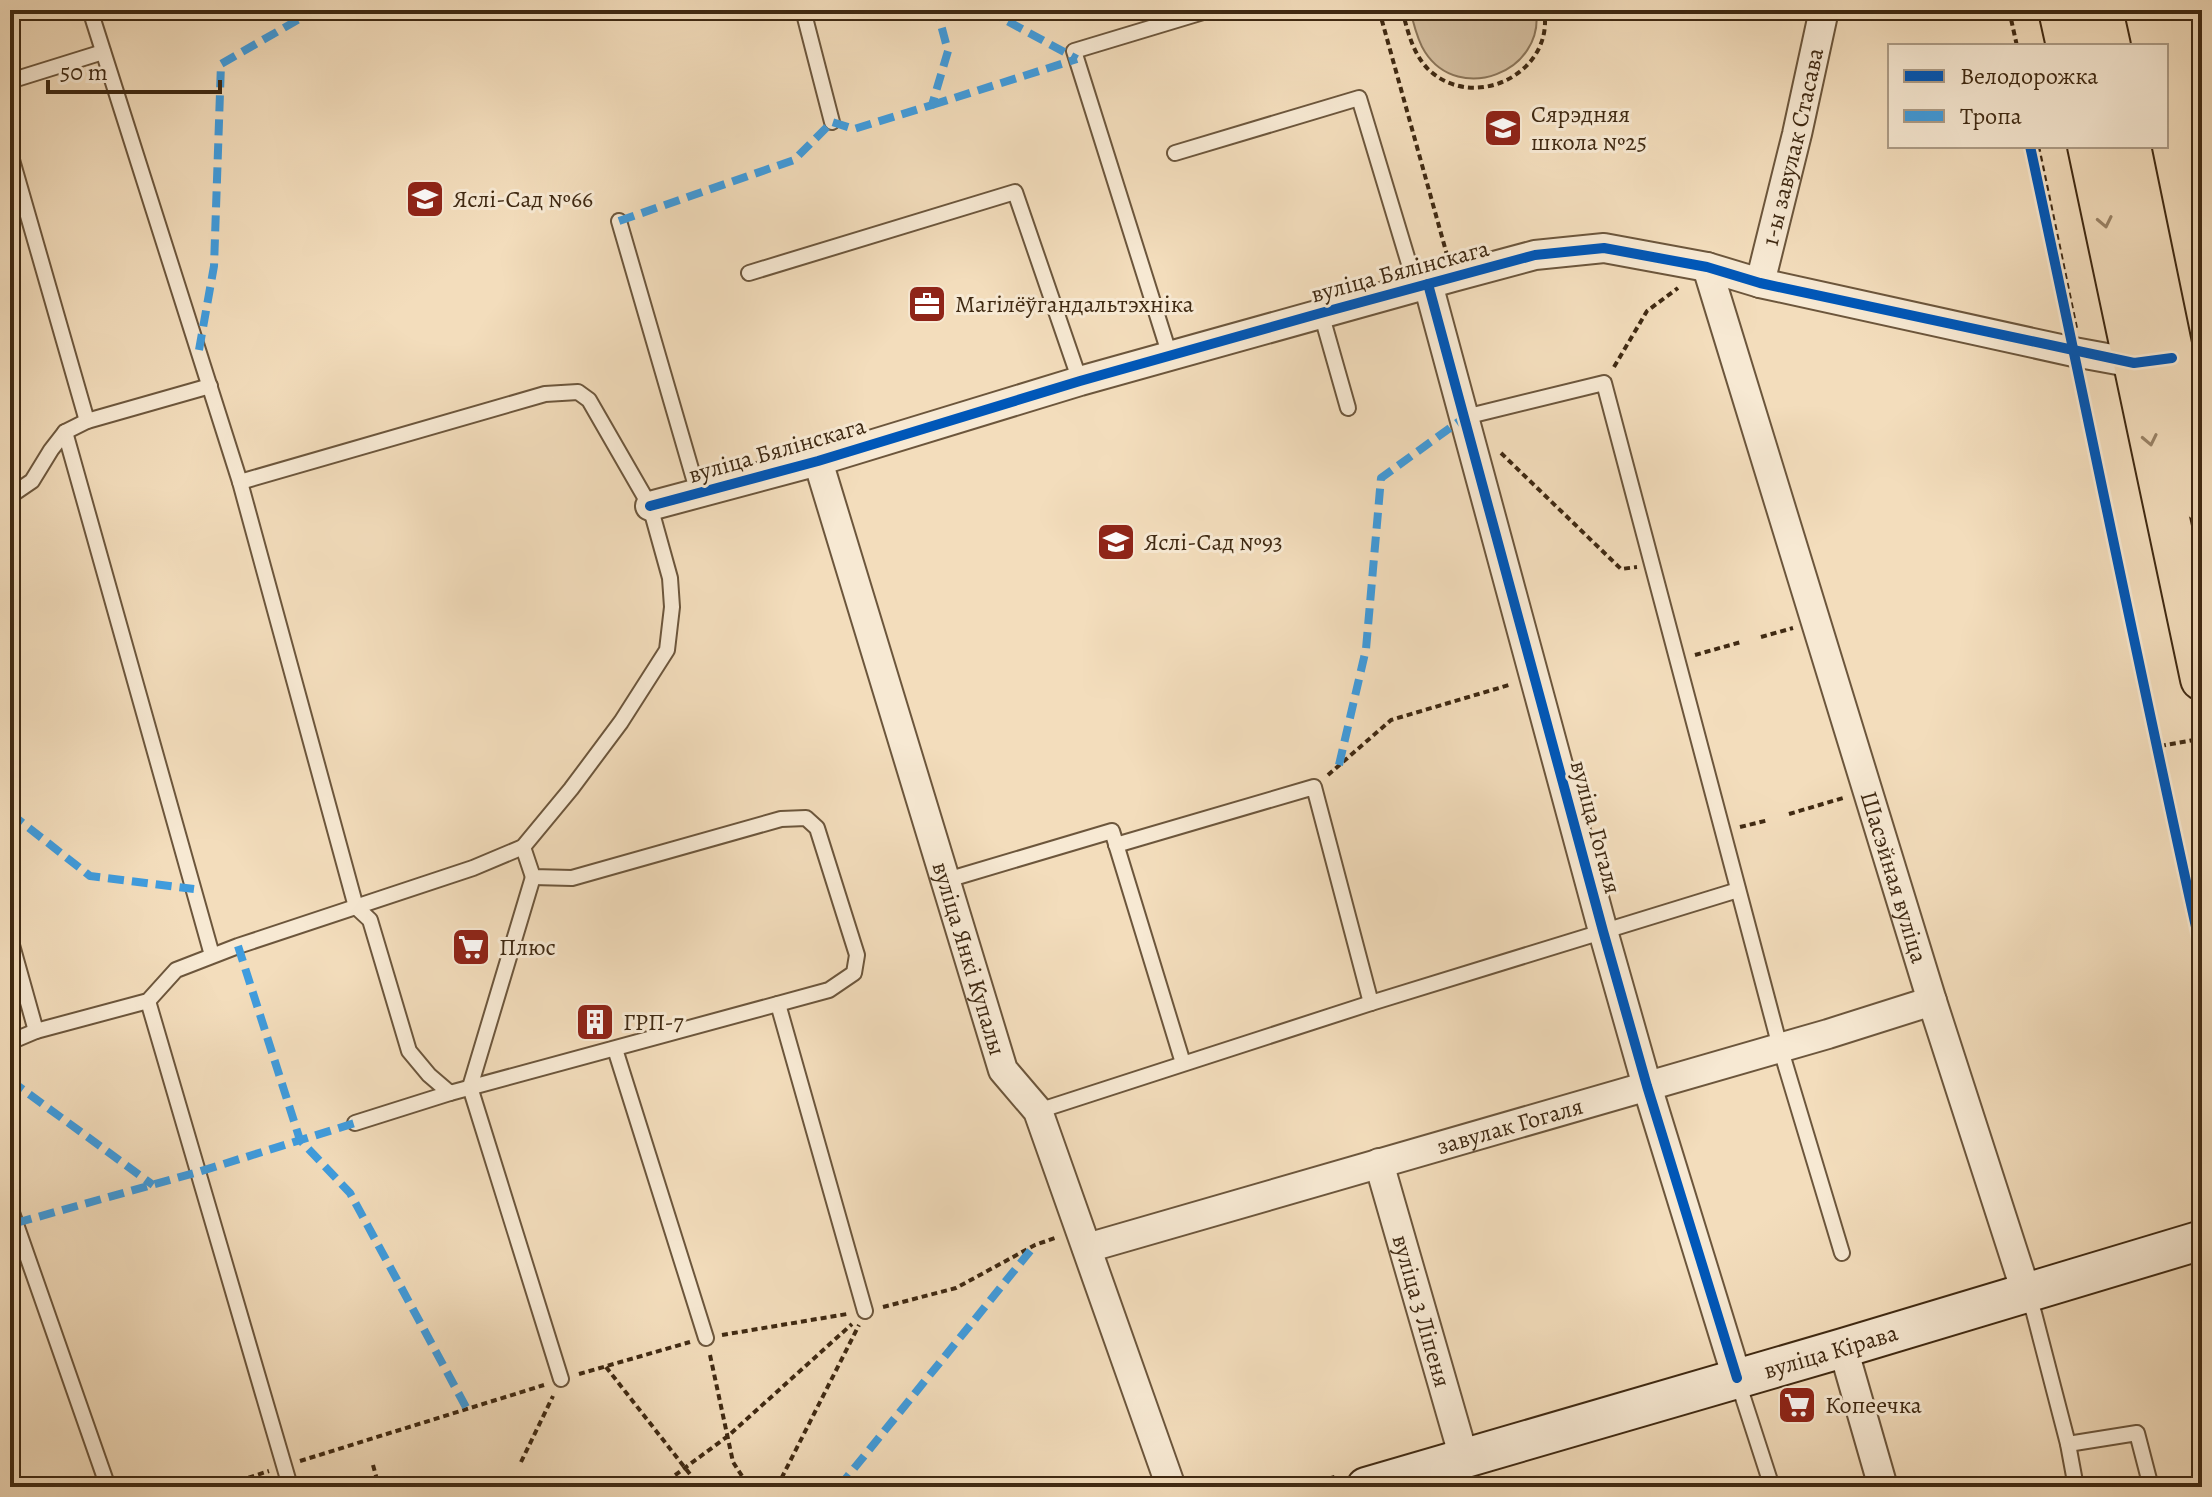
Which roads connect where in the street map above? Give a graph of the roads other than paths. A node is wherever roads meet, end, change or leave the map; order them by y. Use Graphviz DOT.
graph roads {
  1 [pos="90,10"];
  2 [pos="803,10"];
  3 [pos="1210,10"];
  4 [pos="1824,10"];
  5 [pos="2060,10"];
  6 [pos="2101,10"];
  7 [pos="2068,44"];
  8 [pos="2109,44"];
  9 [pos="103,52"];
  10 [pos="10,81"];
  11 [pos="832,122"];
  12 [pos="2090,148"];
  13 [pos="2129,148"];
  14 [pos="10,153"];
  15 [pos="1175,153"];
  16 [pos="619,221"];
  17 [pos="1707,267"];
  18 [pos="749,273"];
  19 [pos="1432,283"];
  20 [pos="1760,283"];
  21 [pos="1321,313"];
  22 [pos="1170,356"];
  23 [pos="2153,361"];
  24 [pos="1080,381"];
  25 [pos="210,386"];
  26 [pos="1348,408"];
  27 [pos="1465,417"];
  28 [pos="87,421"];
  29 [pos="65,432"];
  30 [pos="818,461"];
  31 [pos="240,482"];
  32 [pos="698,493"];
  33 [pos="10,496"];
  34 [pos="2202,500"];
  35 [pos="650,506"];
  36 [pos="2202,679"];
  37 [pos="1116,845"];
  38 [pos="523,847"];
  39 [pos="533,877"];
  40 [pos="947,880"];
  41 [pos="1738,890"];
  42 [pos="356,907"];
  43 [pos="1603,931"];
  44 [pos="10,938"];
  45 [pos="212,955"];
  46 [pos="148,1001"];
  47 [pos="1932,1001"];
  48 [pos="1371,1003"];
  49 [pos="778,1004"];
  50 [pos="36,1031"];
  51 [pos="10,1042"];
  52 [pos="1780,1047"];
  53 [pos="615,1049"];
  54 [pos="1183,1063"];
  55 [pos="1647,1086"];
  56 [pos="470,1087"];
  57 [pos="450,1093"];
  58 [pos="1038,1111"];
  59 [pos="355,1123"];
  60 [pos="1379,1163"];
  61 [pos="10,1207"];
  62 [pos="1084,1239"];
  63 [pos="2199,1251"];
  64 [pos="1842,1253"];
  65 [pos="2026,1292"];
  66 [pos="865,1311"];
  67 [pos="706,1338"];
  68 [pos="1843,1348"];
  69 [pos="1737,1378"];
  70 [pos="561,1379"];
  71 [pos="2068,1444"];
  72 [pos="1464,1458"];
  73 [pos="290,1486"];
  74 [pos="108,1487"];
  75 [pos="1171,1487"];
  76 [pos="1366,1487"];
  77 [pos="1772,1487"];
  78 [pos="1883,1487"];
  79 [pos="2076,1487"];
  80 [pos="2151,1487"];
  1 -- 9 [label="lane"];
  2 -- 11 [label="lane"];
  3 -- 22 [label="lane"];
  4 -- 20 [label="street, 1-ы завулак Стасава"];
  5 -- 7 [label="main road"];
  6 -- 8 [label="main road"];
  9 -- 10 [label="lane"];
  9 -- 25 [label="lane"];
  12 -- 23 [label="main road, one-way"];
  13 -- 23 [label="main road"];
  14 -- 28 [label="lane"];
  15 -- 19 [label="lane"];
  16 -- 32 [label="lane"];
  17 -- 19 [label="street, вуліца Бялінскага"];
  17 -- 20 [label="street, вуліца Бялінскага"];
  17 -- 47 [label="street, Шасэйная вуліца"];
  18 -- 24 [label="lane"];
  19 -- 21 [label="street, вуліца Бялінскага"];
  19 -- 27 [label="street, вуліца Гогаля"];
  20 -- 23 [label="street, вуліца Бялінскага"];
  21 -- 22 [label="street, вуліца Бялінскага"];
  21 -- 26 [label="lane"];
  22 -- 24 [label="street, вуліца Бялінскага"];
  23 -- 34 [label="main road"];
  23 -- 36 [label="main road, one-way"];
  24 -- 30 [label="street, вуліца Бялінскага"];
  25 -- 28 [label="lane"];
  25 -- 31 [label="lane"];
  27 -- 41 [label="lane"];
  27 -- 43 [label="street, вуліца Гогаля"];
  28 -- 29 [label="lane"];
  29 -- 33 [label="lane"];
  29 -- 45 [label="lane"];
  30 -- 32 [label="street, вуліца Бялінскага"];
  30 -- 40 [label="street, вуліца Янкі Купалы"];
  31 -- 35 [label="lane"];
  31 -- 42 [label="lane"];
  32 -- 35 [label="street, вуліца Бялінскага"];
  35 -- 38 [label="lane"];
  37 -- 40 [label="lane"];
  37 -- 48 [label="lane"];
  37 -- 54 [label="lane"];
  38 -- 39 [label="lane"];
  38 -- 42 [label="lane"];
  39 -- 49 [label="lane"];
  39 -- 56 [label="lane"];
  40 -- 58 [label="street, вуліца Янкі Купалы"];
  41 -- 43 [label="lane"];
  41 -- 52 [label="lane"];
  42 -- 45 [label="lane"];
  42 -- 57 [label="lane"];
  43 -- 48 [label="lane"];
  43 -- 55 [label="street, вуліца Гогаля"];
  44 -- 50 [label="lane"];
  45 -- 46 [label="lane"];
  46 -- 50 [label="lane"];
  46 -- 73 [label="lane"];
  47 -- 52 [label="street, завулак Гогаля"];
  47 -- 65 [label="street, Шасэйная вуліца"];
  48 -- 54 [label="lane"];
  49 -- 53 [label="lane"];
  49 -- 66 [label="lane"];
  50 -- 51 [label="lane"];
  52 -- 55 [label="street, завулак Гогаля"];
  52 -- 64 [label="lane"];
  53 -- 56 [label="lane"];
  53 -- 67 [label="lane"];
  54 -- 58 [label="lane"];
  55 -- 60 [label="street, завулак Гогаля"];
  55 -- 69 [label="street, вуліца Гогаля"];
  56 -- 57 [label="lane"];
  56 -- 70 [label="lane"];
  57 -- 59 [label="lane"];
  58 -- 62 [label="street, вуліца Янкі Купалы"];
  60 -- 62 [label="street, завулак Гогаля"];
  60 -- 72 [label="street, вуліца 3 Ліпеня"];
  61 -- 74 [label="lane"];
  62 -- 75 [label="street, вуліца Янкі Купалы"];
  63 -- 65 [label="street, вуліца Кірава"];
  65 -- 68 [label="street, вуліца Кірава"];
  65 -- 71 [label="lane, Шасэйная вуліца"];
  68 -- 69 [label="street, вуліца Кірава"];
  68 -- 78 [label="street"];
  69 -- 72 [label="street, вуліца Кірава"];
  69 -- 77 [label="lane"];
  71 -- 79 [label="lane, Шасэйная вуліца"];
  71 -- 80 [label="lane"];
  72 -- 76 [label="street, вуліца Кірава"];
}
